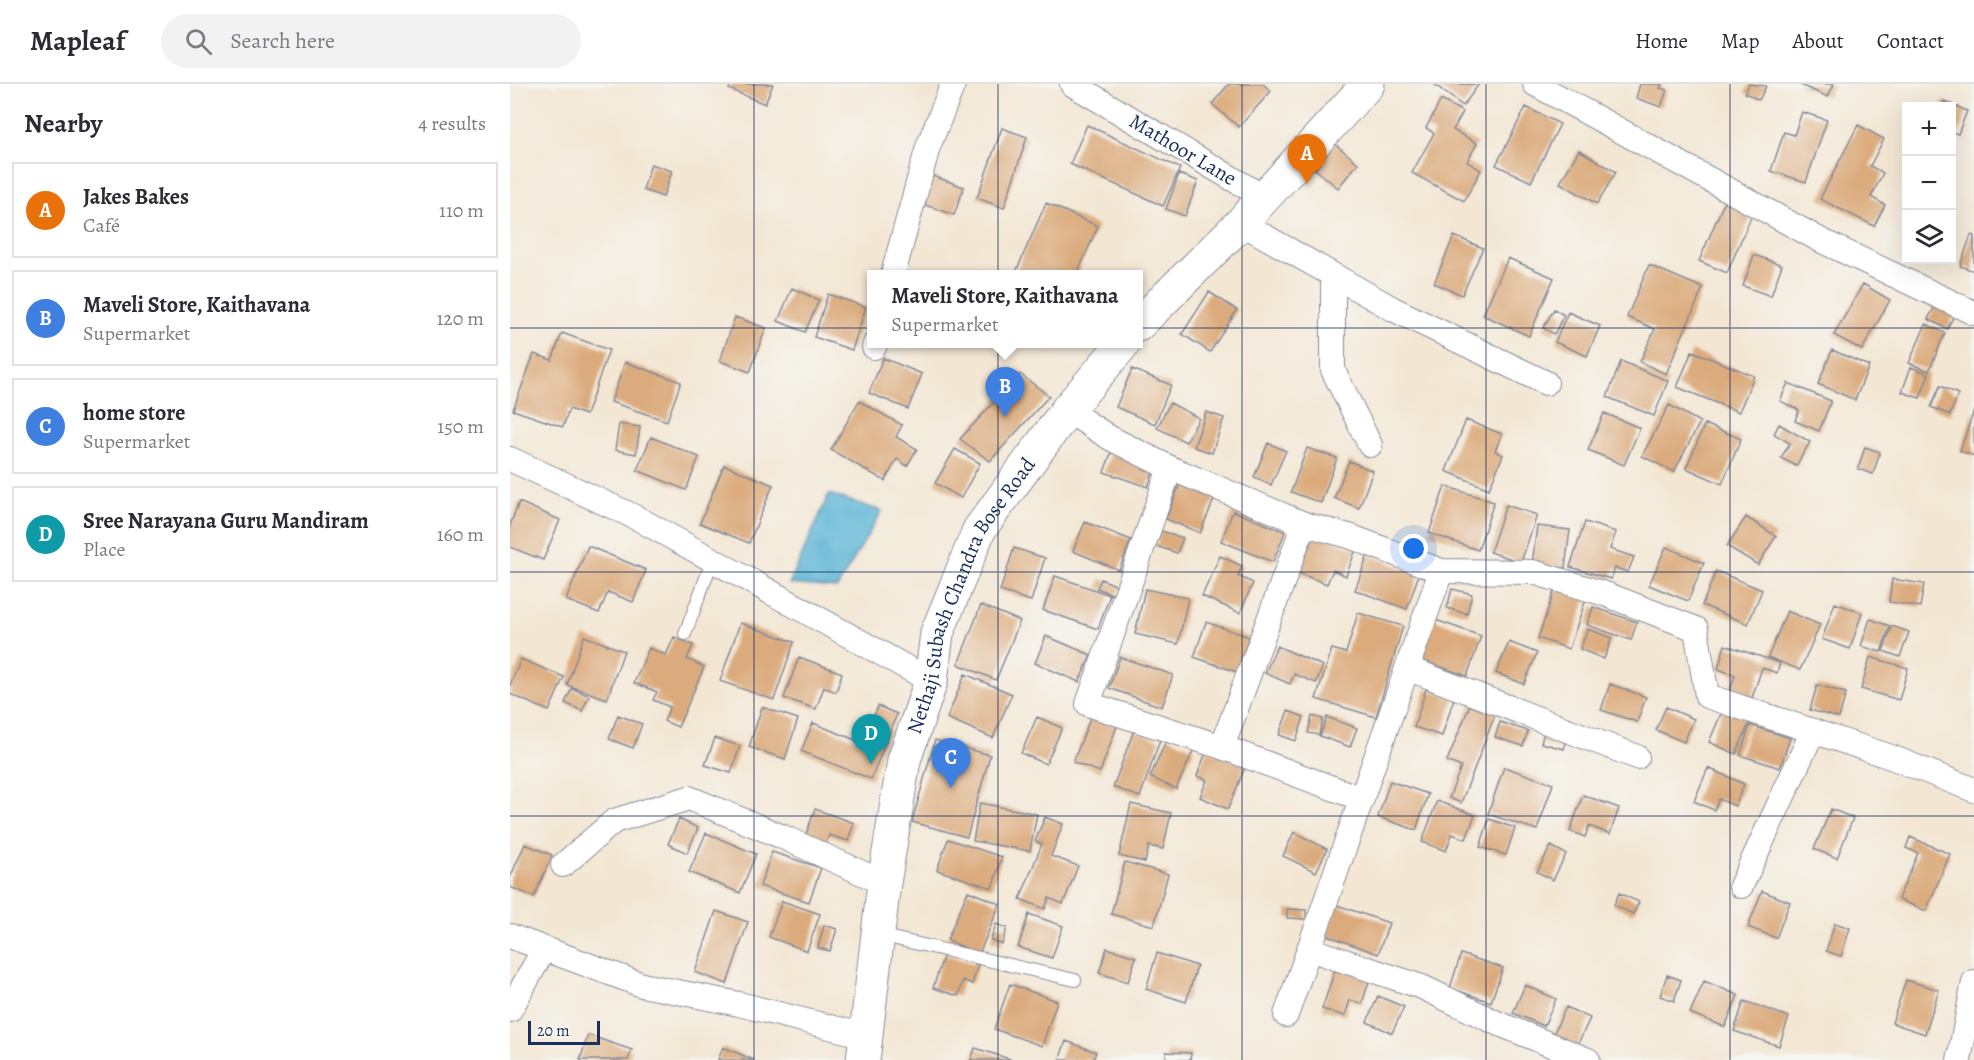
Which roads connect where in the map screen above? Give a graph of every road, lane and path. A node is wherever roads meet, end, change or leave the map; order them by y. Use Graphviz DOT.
graph roads {
  1 [pos="953,84"];
  2 [pos="1072,84"];
  3 [pos="1368,84"];
  4 [pos="1535,84"];
  5 [pos="1264,198"];
  6 [pos="1241,224"];
  7 [pos="894,270"];
  8 [pos="1333,277"];
  9 [pos="1974,313"];
  10 [pos="1143,320"];
  11 [pos="1120,348"];
  12 [pos="1546,383"];
  13 [pos="1067,410"];
  14 [pos="1370,445"];
  15 [pos="510,459"];
  16 [pos="1170,468"];
  17 [pos="1304,524"];
  18 [pos="713,560"];
  19 [pos="1441,571"];
  20 [pos="686,634"];
  21 [pos="1407,668"];
  22 [pos="931,681"];
  23 [pos="1813,731"];
  24 [pos="1222,747"];
  25 [pos="1636,757"];
  26 [pos="1974,790"];
  27 [pos="1362,799"];
  28 [pos="563,864"];
  29 [pos="884,883"];
  30 [pos="1741,886"];
  31 [pos="878,935"];
  32 [pos="510,936"];
  33 [pos="544,949"];
  34 [pos="1309,949"];
  35 [pos="1076,980"];
  36 [pos="1974,982"];
  37 [pos="510,1010"];
  38 [pos="1286,1015"];
  39 [pos="864,1048"];
  40 [pos="1588,1060"];
  41 [pos="1959,1060"];
  1 -- 7 [label="street"];
  2 -- 5 [label="street, Mathoor Lane"];
  3 -- 5 [label="main road"];
  4 -- 9 [label="street"];
  5 -- 6 [label="main road"];
  6 -- 8 [label="street"];
  6 -- 10 [label="main road"];
  8 -- 12 [label="street"];
  8 -- 14 [label="street"];
  11 -- 13 [label="main road, Nethaji Subash Chandra Bose Road"];
  13 -- 16 [label="street"];
  13 -- 22 [label="main road, Nethaji Subash Chandra Bose Road"];
  15 -- 18 [label="street"];
  16 -- 17 [label="street"];
  16 -- 24 [label="street"];
  17 -- 19 [label="street"];
  17 -- 24 [label="street"];
  18 -- 20 [label="lane"];
  18 -- 22 [label="street"];
  19 -- 21 [label="street"];
  19 -- 23 [label="street"];
  21 -- 25 [label="street"];
  21 -- 27 [label="street"];
  22 -- 29 [label="main road, Nethaji Subash Chandra Bose Road"];
  23 -- 26 [label="street"];
  23 -- 30 [label="street"];
  24 -- 27 [label="street"];
  27 -- 34 [label="street"];
  28 -- 29 [label="street"];
  29 -- 31 [label="main road, Nethaji Subash Chandra Bose Road"];
  31 -- 35 [label="lane"];
  31 -- 39 [label="main road, Nethaji Subash Chandra Bose Road"];
  32 -- 33 [label="street"];
  33 -- 37 [label="street"];
  33 -- 39 [label="street"];
  34 -- 38 [label="street"];
  34 -- 40 [label="street"];
  36 -- 41 [label="street"];
}
